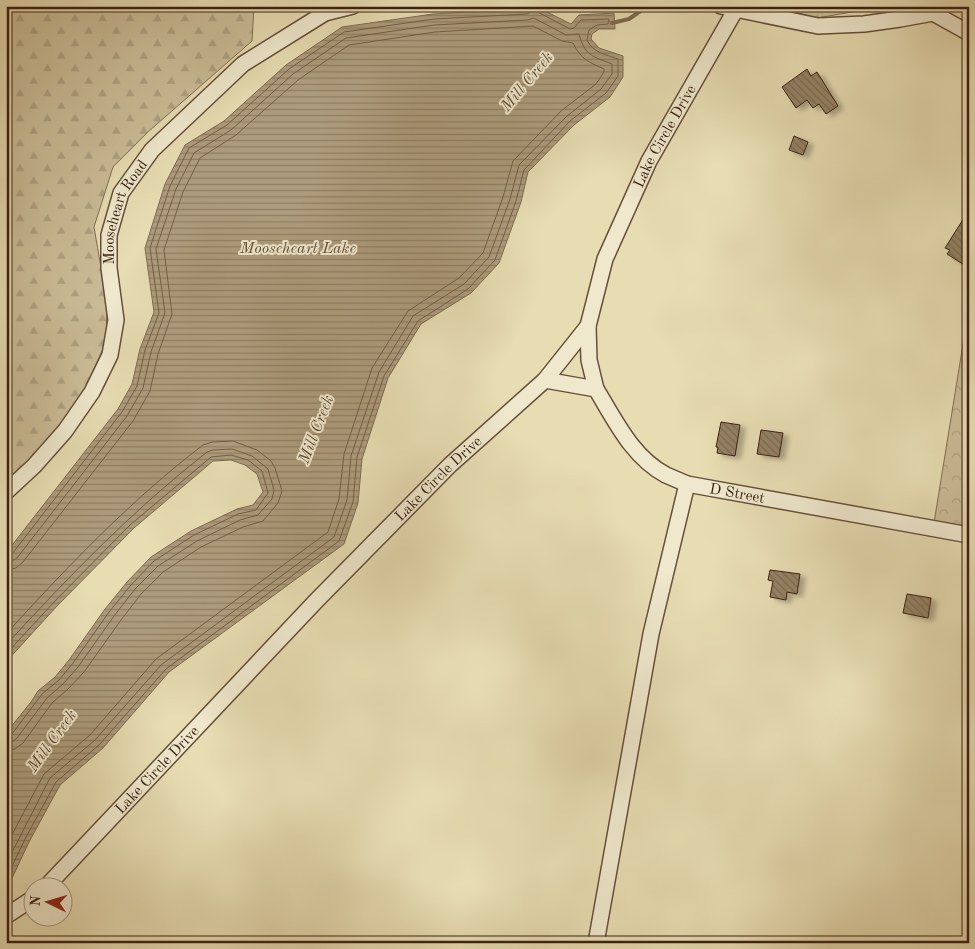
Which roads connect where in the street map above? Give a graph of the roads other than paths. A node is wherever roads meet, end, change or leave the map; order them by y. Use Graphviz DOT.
graph roads {
  1 [pos="353,6"];
  2 [pos="729,8"];
  3 [pos="938,10"];
  4 [pos="969,33"];
  5 [pos="588,326"];
  6 [pos="545,380"];
  7 [pos="596,389"];
  8 [pos="687,484"];
  9 [pos="6,492"];
  10 [pos="969,535"];
  11 [pos="56,876"];
  12 [pos="22,905"];
  13 [pos="6,916"];
  14 [pos="596,943"];
  1 -- 9 [label="street, Mooseheart Road"];
  2 -- 3 [label="street"];
  2 -- 5 [label="street, Lake Circle Drive"];
  3 -- 4 [label="street"];
  5 -- 6 [label="street, Lake Circle Drive"];
  5 -- 7 [label="street, D Street"];
  6 -- 7 [label="street"];
  6 -- 11 [label="street, Lake Circle Drive"];
  7 -- 8 [label="street, D Street"];
  8 -- 10 [label="street, D Street"];
  8 -- 14 [label="street"];
  12 -- 13 [label="street"];
}
